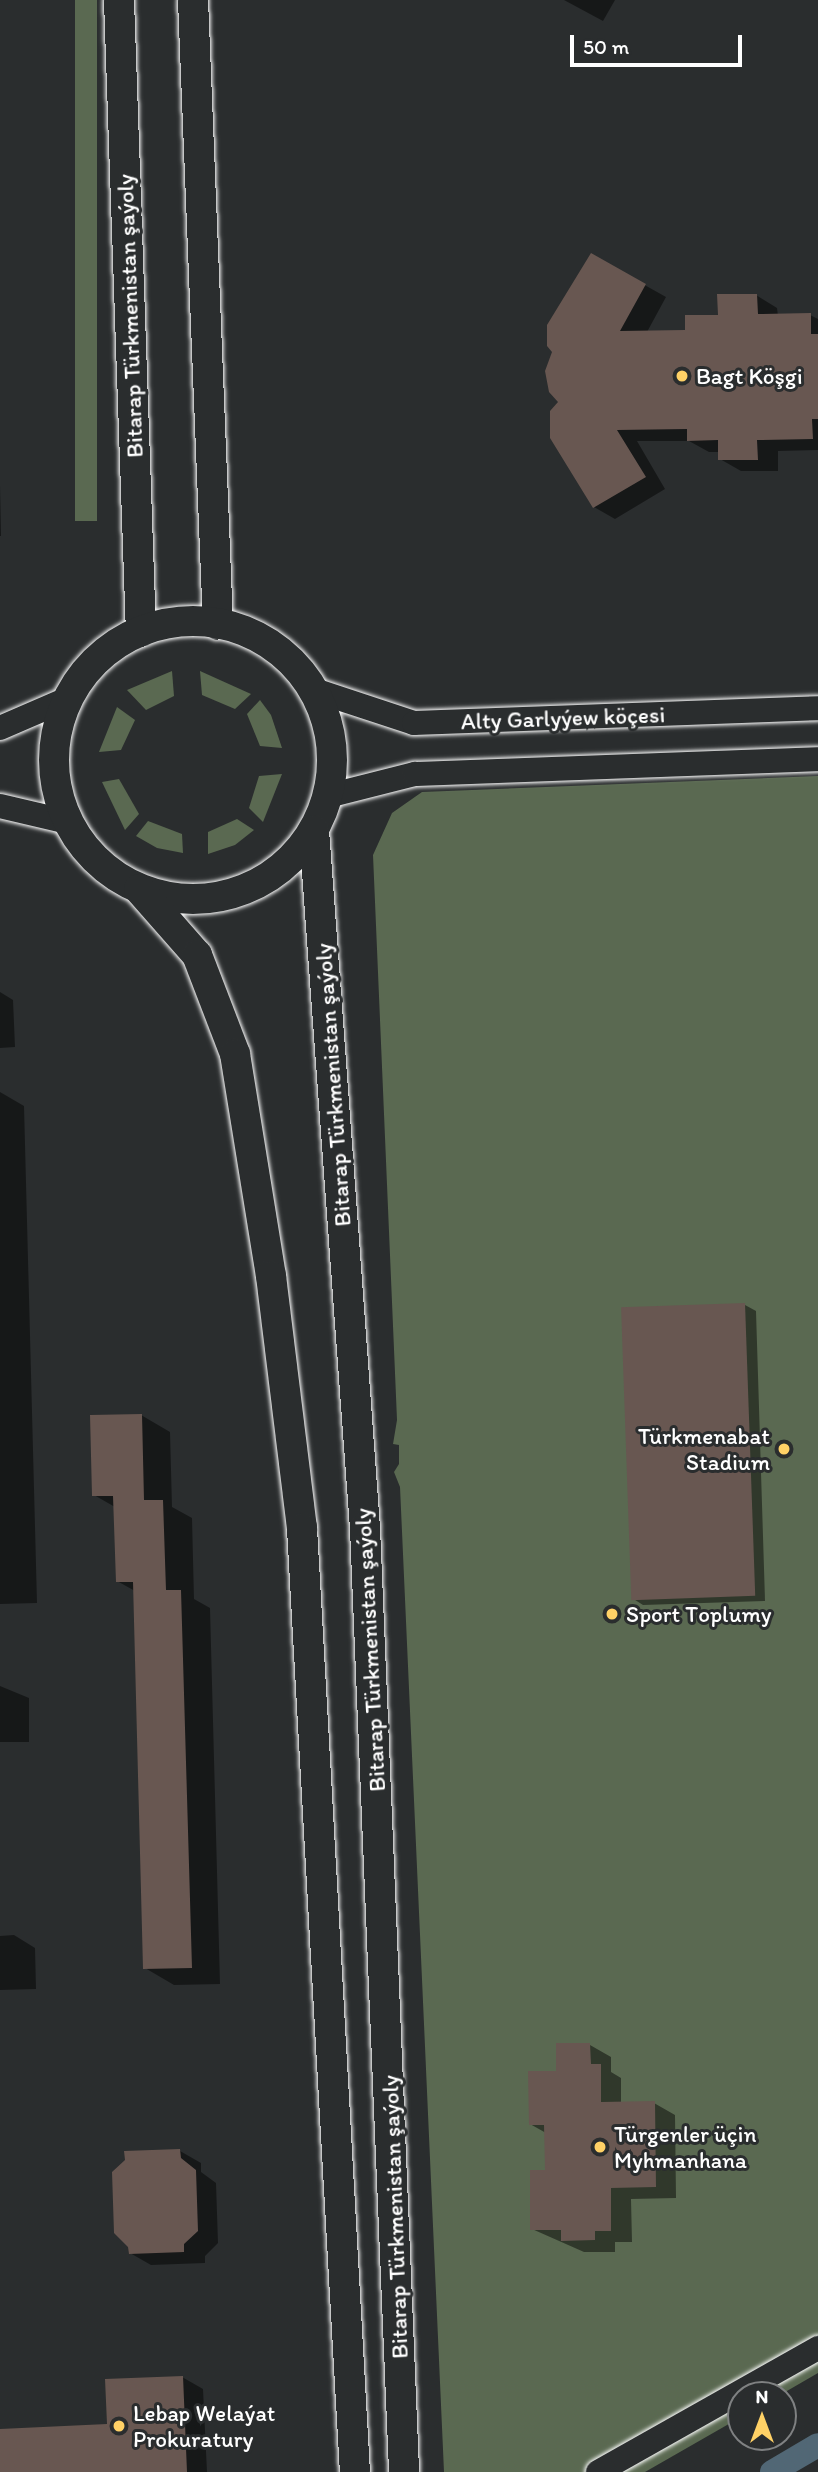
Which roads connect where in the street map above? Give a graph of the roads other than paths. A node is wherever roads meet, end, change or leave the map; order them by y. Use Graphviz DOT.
graph roads {
  1 [pos="119,0"];
  2 [pos="193,0"];
  3 [pos="218,625"];
  4 [pos="141,632"];
  5 [pos="314,690"];
  6 [pos="67,699"];
  7 [pos="818,708"];
  8 [pos="0,728"];
  9 [pos="818,759"];
  10 [pos="328,796"];
  11 [pos="0,806"];
  12 [pos="68,822"];
  13 [pos="314,830"];
  14 [pos="139,889"];
  15 [pos="818,2348"];
  16 [pos="355,2472"];
  17 [pos="404,2472"];
  18 [pos="597,2472"];
  1 -- 4 [label="main road, Bitarap Türkmenistan şaýoly"];
  2 -- 3 [label="main road"];
  3 -- 4 [label="main road"];
  3 -- 5 [label="main road"];
  4 -- 6 [label="main road"];
  5 -- 7 [label="street, Alty Garlyýew köçesi"];
  5 -- 10 [label="main road"];
  6 -- 8 [label="street"];
  6 -- 12 [label="main road"];
  9 -- 10 [label="street"];
  10 -- 13 [label="main road"];
  11 -- 12 [label="street"];
  12 -- 14 [label="main road"];
  13 -- 14 [label="main road"];
  13 -- 17 [label="main road, Bitarap Türkmenistan şaýoly"];
  14 -- 16 [label="main road"];
  15 -- 18 [label="street"];
}
